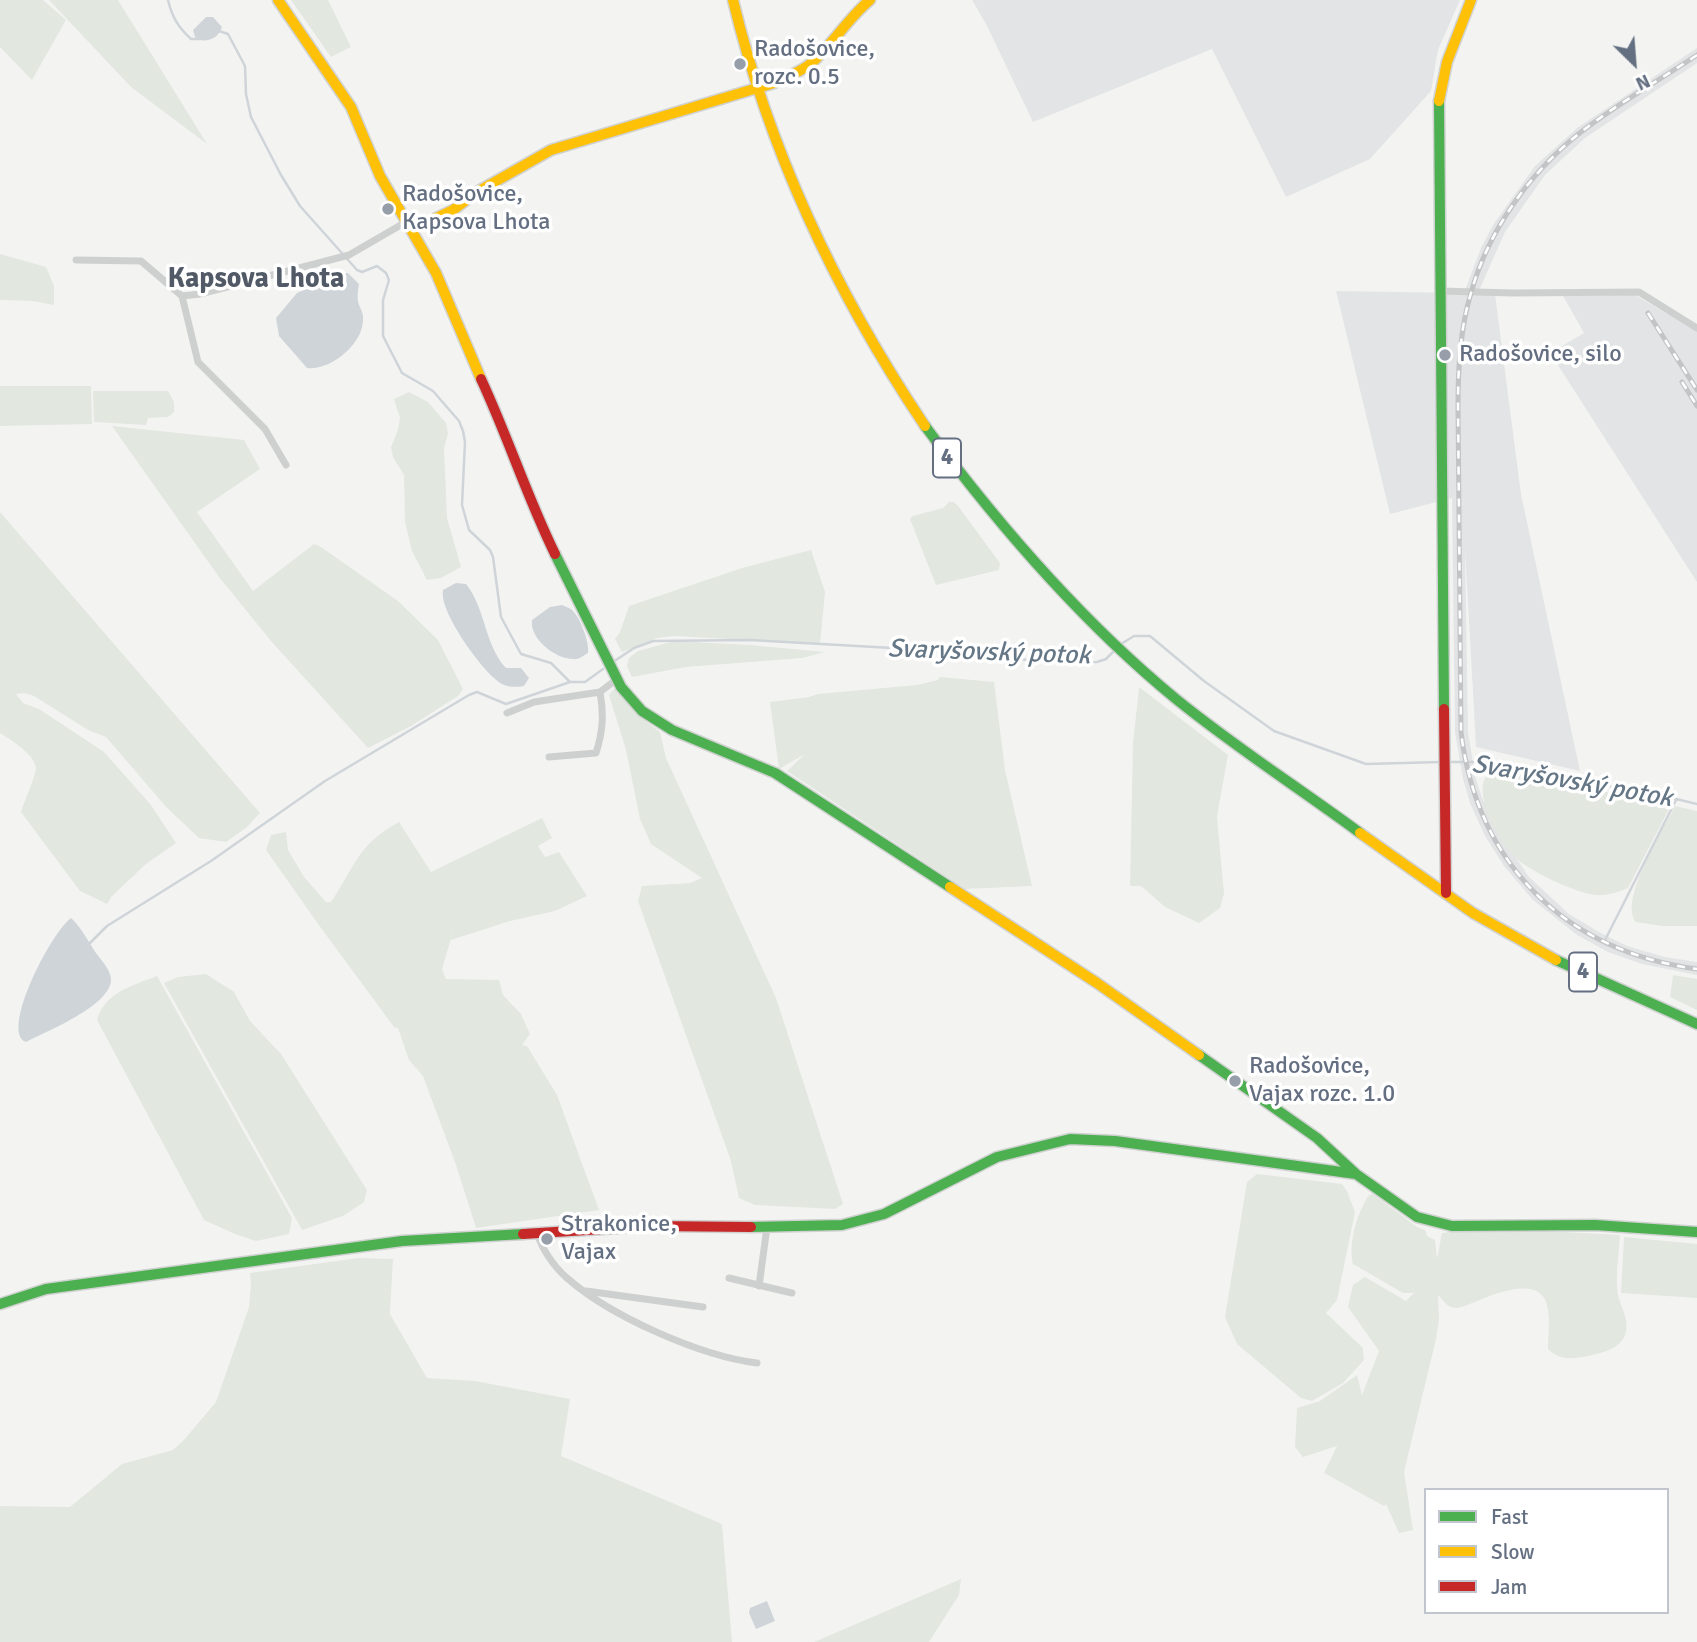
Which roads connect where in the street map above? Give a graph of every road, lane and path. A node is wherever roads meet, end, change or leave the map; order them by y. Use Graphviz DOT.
graph roads {
  1 [pos="278,0"];
  2 [pos="733,0"];
  3 [pos="870,0"];
  4 [pos="1471,0"];
  5 [pos="757,86"];
  6 [pos="409,226"];
  7 [pos="76,260"];
  8 [pos="1440,291"];
  9 [pos="182,296"];
  10 [pos="1697,328"];
  11 [pos="286,465"];
  12 [pos="617,679"];
  13 [pos="600,692"];
  14 [pos="507,713"];
  15 [pos="549,757"];
  16 [pos="1446,893"];
  17 [pos="1697,1024"];
  18 [pos="1356,1174"];
  19 [pos="767,1227"];
  20 [pos="1697,1232"];
  21 [pos="537,1233"];
  22 [pos="729,1278"];
  23 [pos="759,1286"];
  24 [pos="584,1290"];
  25 [pos="792,1293"];
  26 [pos="0,1304"];
  27 [pos="704,1307"];
  28 [pos="757,1363"];
  1 -- 6 [label="street"];
  2 -- 5 [label="street, 4"];
  3 -- 5 [label="street"];
  4 -- 8 [label="street"];
  5 -- 6 [label="street"];
  5 -- 16 [label="street, 4"];
  6 -- 9 [label="street"];
  6 -- 12 [label="street"];
  7 -- 9 [label="street"];
  8 -- 10 [label="street"];
  8 -- 16 [label="street"];
  9 -- 11 [label="street"];
  12 -- 13 [label="street"];
  12 -- 18 [label="street"];
  13 -- 14 [label="street"];
  13 -- 15 [label="street"];
  16 -- 17 [label="street, 4"];
  18 -- 19 [label="street"];
  18 -- 20 [label="street"];
  19 -- 21 [label="street"];
  19 -- 23 [label="street"];
  21 -- 24 [label="street"];
  21 -- 26 [label="street"];
  22 -- 23 [label="street"];
  23 -- 25 [label="street"];
  24 -- 27 [label="street"];
  24 -- 28 [label="street"];
}
